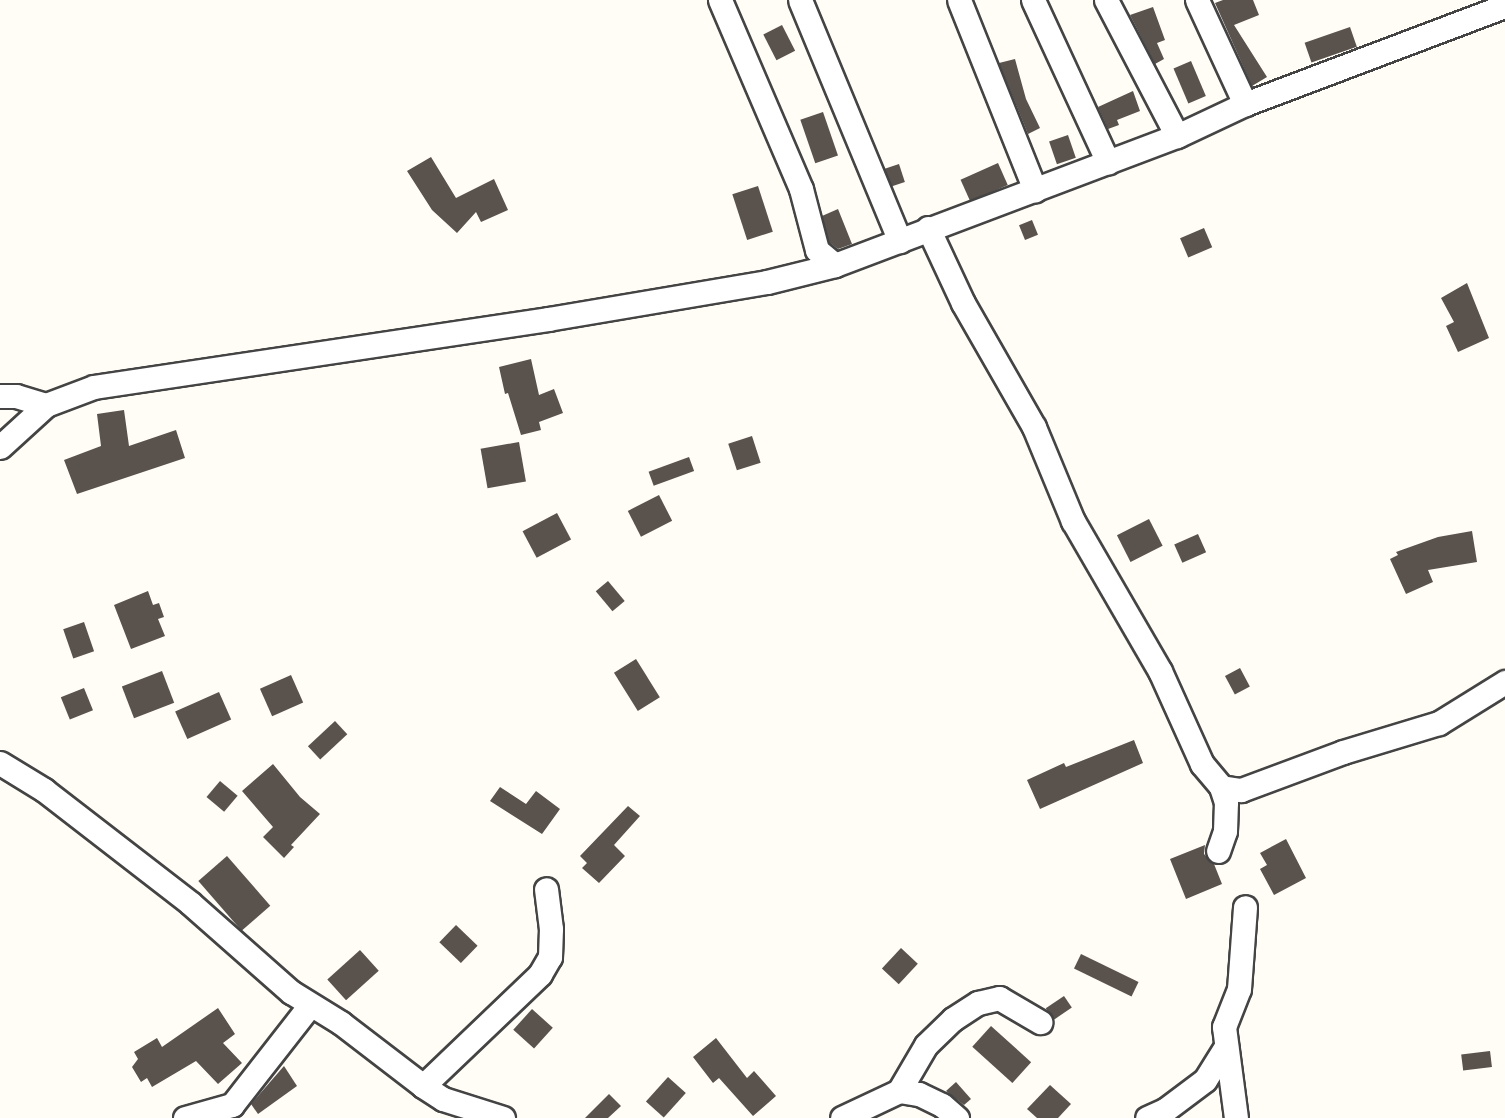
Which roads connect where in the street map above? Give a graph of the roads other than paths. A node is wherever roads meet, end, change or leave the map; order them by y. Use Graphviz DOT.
graph roads {
  1 [pos="720,0"];
  2 [pos="800,0"];
  3 [pos="959,0"];
  4 [pos="1033,0"];
  5 [pos="1106,0"];
  6 [pos="1197,0"];
  7 [pos="1505,6"];
  8 [pos="1245,104"];
  9 [pos="1177,136"];
  10 [pos="1108,162"];
  11 [pos="1035,190"];
  12 [pos="929,228"];
  13 [pos="900,241"];
  14 [pos="817,250"];
  15 [pos="835,265"];
  16 [pos="803,273"];
  17 [pos="0,396"];
  18 [pos="47,405"];
  19 [pos="0,447"];
  20 [pos="1505,682"];
  21 [pos="0,763"];
  22 [pos="1221,787"];
  23 [pos="1218,851"];
  24 [pos="545,889"];
  25 [pos="1245,907"];
  26 [pos="310,1005"];
  27 [pos="1040,1022"];
  28 [pos="1226,1046"];
  29 [pos="423,1086"];
  30 [pos="899,1091"];
  31 [pos="185,1118"];
  32 [pos="503,1118"];
  33 [pos="842,1118"];
  34 [pos="957,1118"];
  35 [pos="1147,1118"];
  36 [pos="1236,1118"];
  1 -- 14 [label="street"];
  2 -- 13 [label="street"];
  3 -- 11 [label="street"];
  4 -- 10 [label="street"];
  5 -- 9 [label="street"];
  6 -- 8 [label="street"];
  7 -- 8 [label="street"];
  8 -- 9 [label="street"];
  9 -- 10 [label="street"];
  10 -- 11 [label="street"];
  11 -- 12 [label="street"];
  12 -- 13 [label="street"];
  12 -- 22 [label="street"];
  13 -- 15 [label="street"];
  14 -- 15 [label="street"];
  14 -- 16 [label="street"];
  15 -- 16 [label="street"];
  16 -- 18 [label="street"];
  17 -- 18 [label="street"];
  18 -- 19 [label="street"];
  20 -- 22 [label="street"];
  21 -- 26 [label="street"];
  22 -- 23 [label="street"];
  24 -- 29 [label="street"];
  25 -- 28 [label="street"];
  26 -- 29 [label="street"];
  26 -- 31 [label="street"];
  27 -- 30 [label="street"];
  28 -- 35 [label="street"];
  28 -- 36 [label="street"];
  29 -- 32 [label="street"];
  30 -- 33 [label="street"];
  30 -- 34 [label="street"];
}
